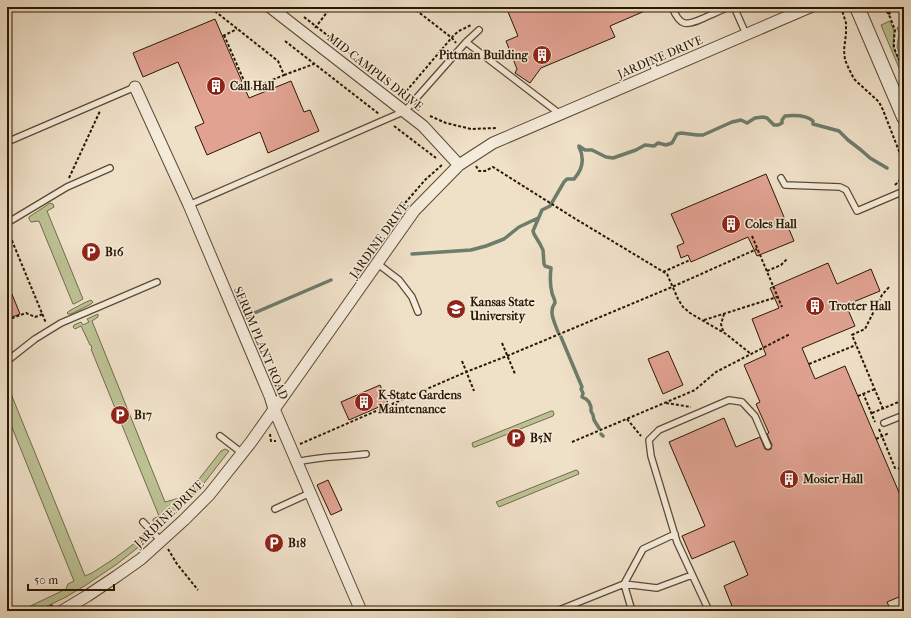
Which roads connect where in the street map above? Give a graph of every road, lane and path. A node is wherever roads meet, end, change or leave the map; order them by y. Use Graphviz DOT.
graph roads {
  1 [pos="206,7"];
  2 [pos="270,7"];
  3 [pos="412,7"];
  4 [pos="672,7"];
  5 [pos="728,7"];
  6 [pos="734,7"];
  7 [pos="810,7"];
  8 [pos="841,7"];
  9 [pos="857,7"];
  10 [pos="884,7"];
  11 [pos="897,7"];
  12 [pos="904,10"];
  13 [pos="888,14"];
  14 [pos="476,23"];
  15 [pos="237,29"];
  16 [pos="479,30"];
  17 [pos="746,34"];
  18 [pos="452,38"];
  19 [pos="285,41"];
  20 [pos="466,42"];
  21 [pos="460,48"];
  22 [pos="652,62"];
  23 [pos="314,64"];
  24 [pos="904,71"];
  25 [pos="656,73"];
  26 [pos="284,75"];
  27 [pos="135,87"];
  28 [pos="403,95"];
  29 [pos="100,110"];
  30 [pos="405,111"];
  31 [pos="560,114"];
  32 [pos="430,116"];
  33 [pos="904,117"];
  34 [pos="386,120"];
  35 [pos="497,128"];
  36 [pos="7,142"];
  37 [pos="438,159"];
  38 [pos="904,164"];
  39 [pos="459,165"];
  40 [pos="110,168"];
  41 [pos="69,175"];
  42 [pos="904,176"];
  43 [pos="781,178"];
  44 [pos="889,187"];
  45 [pos="904,191"];
  46 [pos="536,195"];
  47 [pos="189,205"];
  48 [pos="7,223"];
  49 [pos="7,228"];
  50 [pos="752,236"];
  51 [pos="757,249"];
  52 [pos="787,259"];
  53 [pos="690,260"];
  54 [pos="378,264"];
  55 [pos="767,271"];
  56 [pos="663,272"];
  57 [pos="157,282"];
  58 [pos="890,286"];
  59 [pos="672,287"];
  60 [pos="777,297"];
  61 [pos="782,307"];
  62 [pos="418,312"];
  63 [pos="43,314"];
  64 [pos="724,314"];
  65 [pos="7,320"];
  66 [pos="703,321"];
  67 [pos="47,325"];
  68 [pos="723,332"];
  69 [pos="790,334"];
  70 [pos="502,344"];
  71 [pos="856,345"];
  72 [pos="7,350"];
  73 [pos="751,354"];
  74 [pos="507,356"];
  75 [pos="8,360"];
  76 [pos="462,361"];
  77 [pos="809,364"];
  78 [pos="466,372"];
  79 [pos="514,374"];
  80 [pos="875,389"];
  81 [pos="474,391"];
  82 [pos="863,393"];
  83 [pos="858,396"];
  84 [pos="901,401"];
  85 [pos="664,403"];
  86 [pos="274,409"];
  87 [pos="708,409"];
  88 [pos="883,409"];
  89 [pos="872,413"];
  90 [pos="904,415"];
  91 [pos="268,419"];
  92 [pos="627,419"];
  93 [pos="884,423"];
  94 [pos="888,433"];
  95 [pos="220,436"];
  96 [pos="882,436"];
  97 [pos="876,439"];
  98 [pos="278,442"];
  99 [pos="572,442"];
  100 [pos="649,444"];
  101 [pos="768,446"];
  102 [pos="291,448"];
  103 [pos="242,453"];
  104 [pos="366,454"];
  105 [pos="297,462"];
  106 [pos="904,469"];
  107 [pos="310,493"];
  108 [pos="275,509"];
  109 [pos="143,522"];
  110 [pos="675,534"];
  111 [pos="161,542"];
  112 [pos="692,575"];
  113 [pos="624,584"];
  114 [pos="198,590"];
  115 [pos="568,609"];
  116 [pos="559,610"];
  117 [pos="62,611"];
  118 [pos="361,611"];
  119 [pos="632,611"];
  120 [pos="708,611"];
  1 -- 15 [label="path"];
  2 -- 30 [label="street, MID-CAMPUS DRIVE"];
  3 -- 18 [label="path"];
  4 -- 5 [label="lane"];
  6 -- 17 [label="lane"];
  7 -- 17 [label="street, JARDINE DRIVE"];
  8 -- 38 [label="path"];
  9 -- 33 [label="street"];
  10 -- 13 [label="path"];
  11 -- 12 [label="path"];
  11 -- 13 [label="path"];
  13 -- 24 [label="path"];
  14 -- 18 [label="path"];
  15 -- 26 [label="path"];
  15 -- 26 [label="path"];
  16 -- 20 [label="lane"];
  17 -- 25 [label="street, JARDINE DRIVE"];
  18 -- 21 [label="path"];
  18 -- 28 [label="path"];
  19 -- 23 [label="path"];
  20 -- 21 [label="lane"];
  20 -- 31 [label="lane"];
  21 -- 30 [label="lane"];
  22 -- 25 [label="lane"];
  23 -- 26 [label="path"];
  23 -- 34 [label="path"];
  25 -- 31 [label="street, JARDINE DRIVE"];
  27 -- 36 [label="lane"];
  27 -- 47 [label="street, SERUM PLANT ROAD"];
  29 -- 41 [label="path"];
  30 -- 34 [label="lane"];
  30 -- 39 [label="street, MID-CAMPUS DRIVE"];
  31 -- 39 [label="street, JARDINE DRIVE"];
  32 -- 35 [label="path"];
  34 -- 37 [label="path"];
  34 -- 47 [label="lane"];
  39 -- 54 [label="street, JARDINE DRIVE"];
  40 -- 48 [label="lane"];
  42 -- 44 [label="path"];
  43 -- 45 [label="lane"];
  46 -- 56 [label="path"];
  47 -- 86 [label="street, SERUM PLANT ROAD"];
  49 -- 63 [label="path"];
  50 -- 51 [label="path"];
  51 -- 55 [label="path"];
  51 -- 59 [label="path"];
  52 -- 55 [label="path"];
  53 -- 56 [label="path"];
  54 -- 62 [label="lane"];
  54 -- 86 [label="street, JARDINE DRIVE"];
  55 -- 60 [label="path"];
  56 -- 59 [label="path"];
  57 -- 75 [label="lane"];
  58 -- 71 [label="path"];
  59 -- 66 [label="path"];
  59 -- 74 [label="path"];
  60 -- 61 [label="path"];
  60 -- 64 [label="path"];
  63 -- 65 [label="path"];
  63 -- 67 [label="path"];
  64 -- 66 [label="path"];
  64 -- 68 [label="path"];
  66 -- 68 [label="path"];
  68 -- 73 [label="path"];
  69 -- 73 [label="path"];
  70 -- 74 [label="path"];
  71 -- 77 [label="path"];
  71 -- 80 [label="path"];
  72 -- 75 [label="lane"];
  73 -- 85 [label="path"];
  74 -- 78 [label="path"];
  74 -- 79 [label="path"];
  76 -- 78 [label="path"];
  78 -- 81 [label="path"];
  78 -- 102 [label="path"];
  80 -- 82 [label="path"];
  80 -- 88 [label="path"];
  82 -- 83 [label="path"];
  82 -- 89 [label="path"];
  84 -- 88 [label="path"];
  85 -- 87 [label="path"];
  85 -- 92 [label="path"];
  86 -- 91 [label="street, JARDINE DRIVE"];
  86 -- 102 [label="street, SERUM PLANT ROAD"];
  87 -- 100 [label="lane"];
  87 -- 101 [label="lane"];
  88 -- 89 [label="path"];
  89 -- 96 [label="path"];
  90 -- 93 [label="lane"];
  91 -- 98 [label="path"];
  91 -- 103 [label="street, JARDINE DRIVE"];
  92 -- 99 [label="path"];
  92 -- 100 [label="path"];
  94 -- 96 [label="path"];
  95 -- 103 [label="lane"];
  96 -- 97 [label="path"];
  96 -- 106 [label="path"];
  100 -- 110 [label="lane"];
  102 -- 105 [label="street, SERUM PLANT ROAD"];
  103 -- 111 [label="street, JARDINE DRIVE"];
  104 -- 105 [label="lane"];
  105 -- 107 [label="street, SERUM PLANT ROAD"];
  107 -- 108 [label="lane"];
  107 -- 118 [label="street, SERUM PLANT ROAD"];
  109 -- 111 [label="lane"];
  110 -- 112 [label="lane"];
  110 -- 113 [label="lane"];
  111 -- 114 [label="path"];
  111 -- 117 [label="street, JARDINE DRIVE"];
  112 -- 113 [label="lane"];
  112 -- 120 [label="lane"];
  113 -- 115 [label="lane"];
  113 -- 119 [label="lane"];
  115 -- 116 [label="lane"];
}
